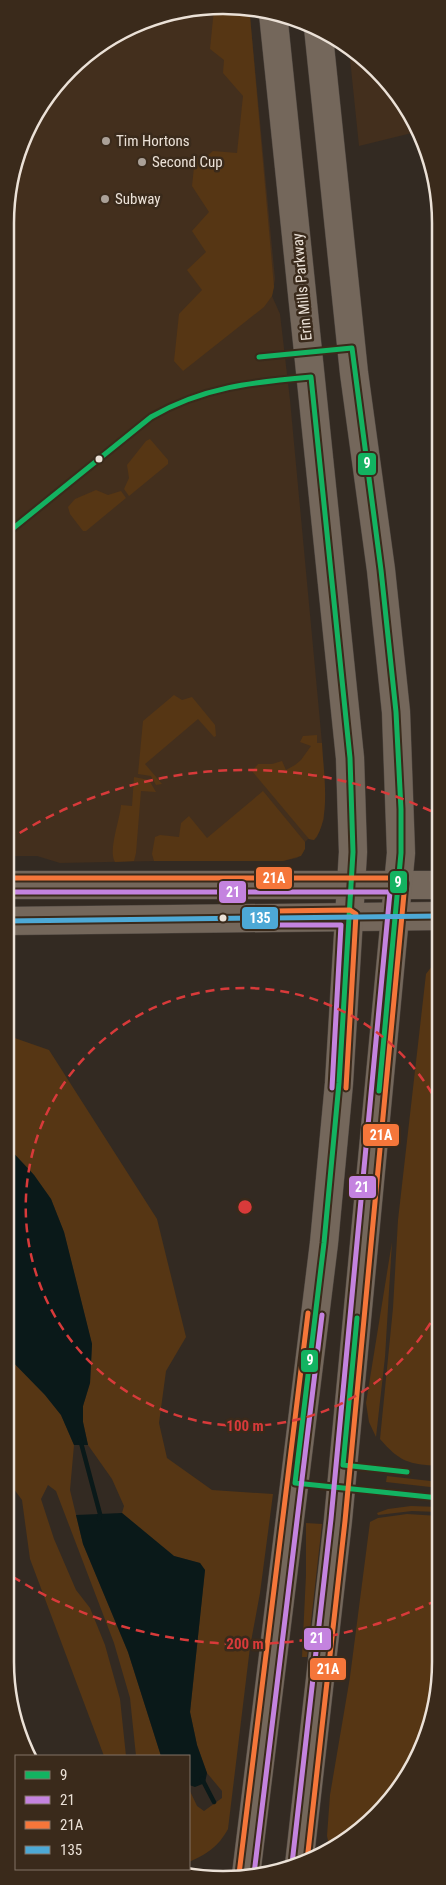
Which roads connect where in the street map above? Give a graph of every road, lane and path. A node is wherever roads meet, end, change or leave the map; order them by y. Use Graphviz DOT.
graph roads {
  1 [pos="274,20"];
  2 [pos="319,37"];
  3 [pos="14,885"];
  4 [pos="398,885"];
  5 [pos="432,885"];
  6 [pos="351,886"];
  7 [pos="396,916"];
  8 [pos="432,916"];
  9 [pos="349,917"];
  10 [pos="14,921"];
  11 [pos="300,1856"];
  12 [pos="247,1870"];
  1 -- 6 [label="main road, Erin Mills Parkway"];
  2 -- 4 [label="main road"];
  3 -- 6 [label="main road"];
  4 -- 5 [label="main road"];
  4 -- 6 [label="main road"];
  4 -- 7 [label="main road"];
  6 -- 9 [label="main road, Erin Mills Parkway"];
  7 -- 8 [label="main road"];
  7 -- 9 [label="main road"];
  7 -- 11 [label="main road"];
  9 -- 10 [label="main road"];
  9 -- 12 [label="main road, Erin Mills Parkway"];
}
